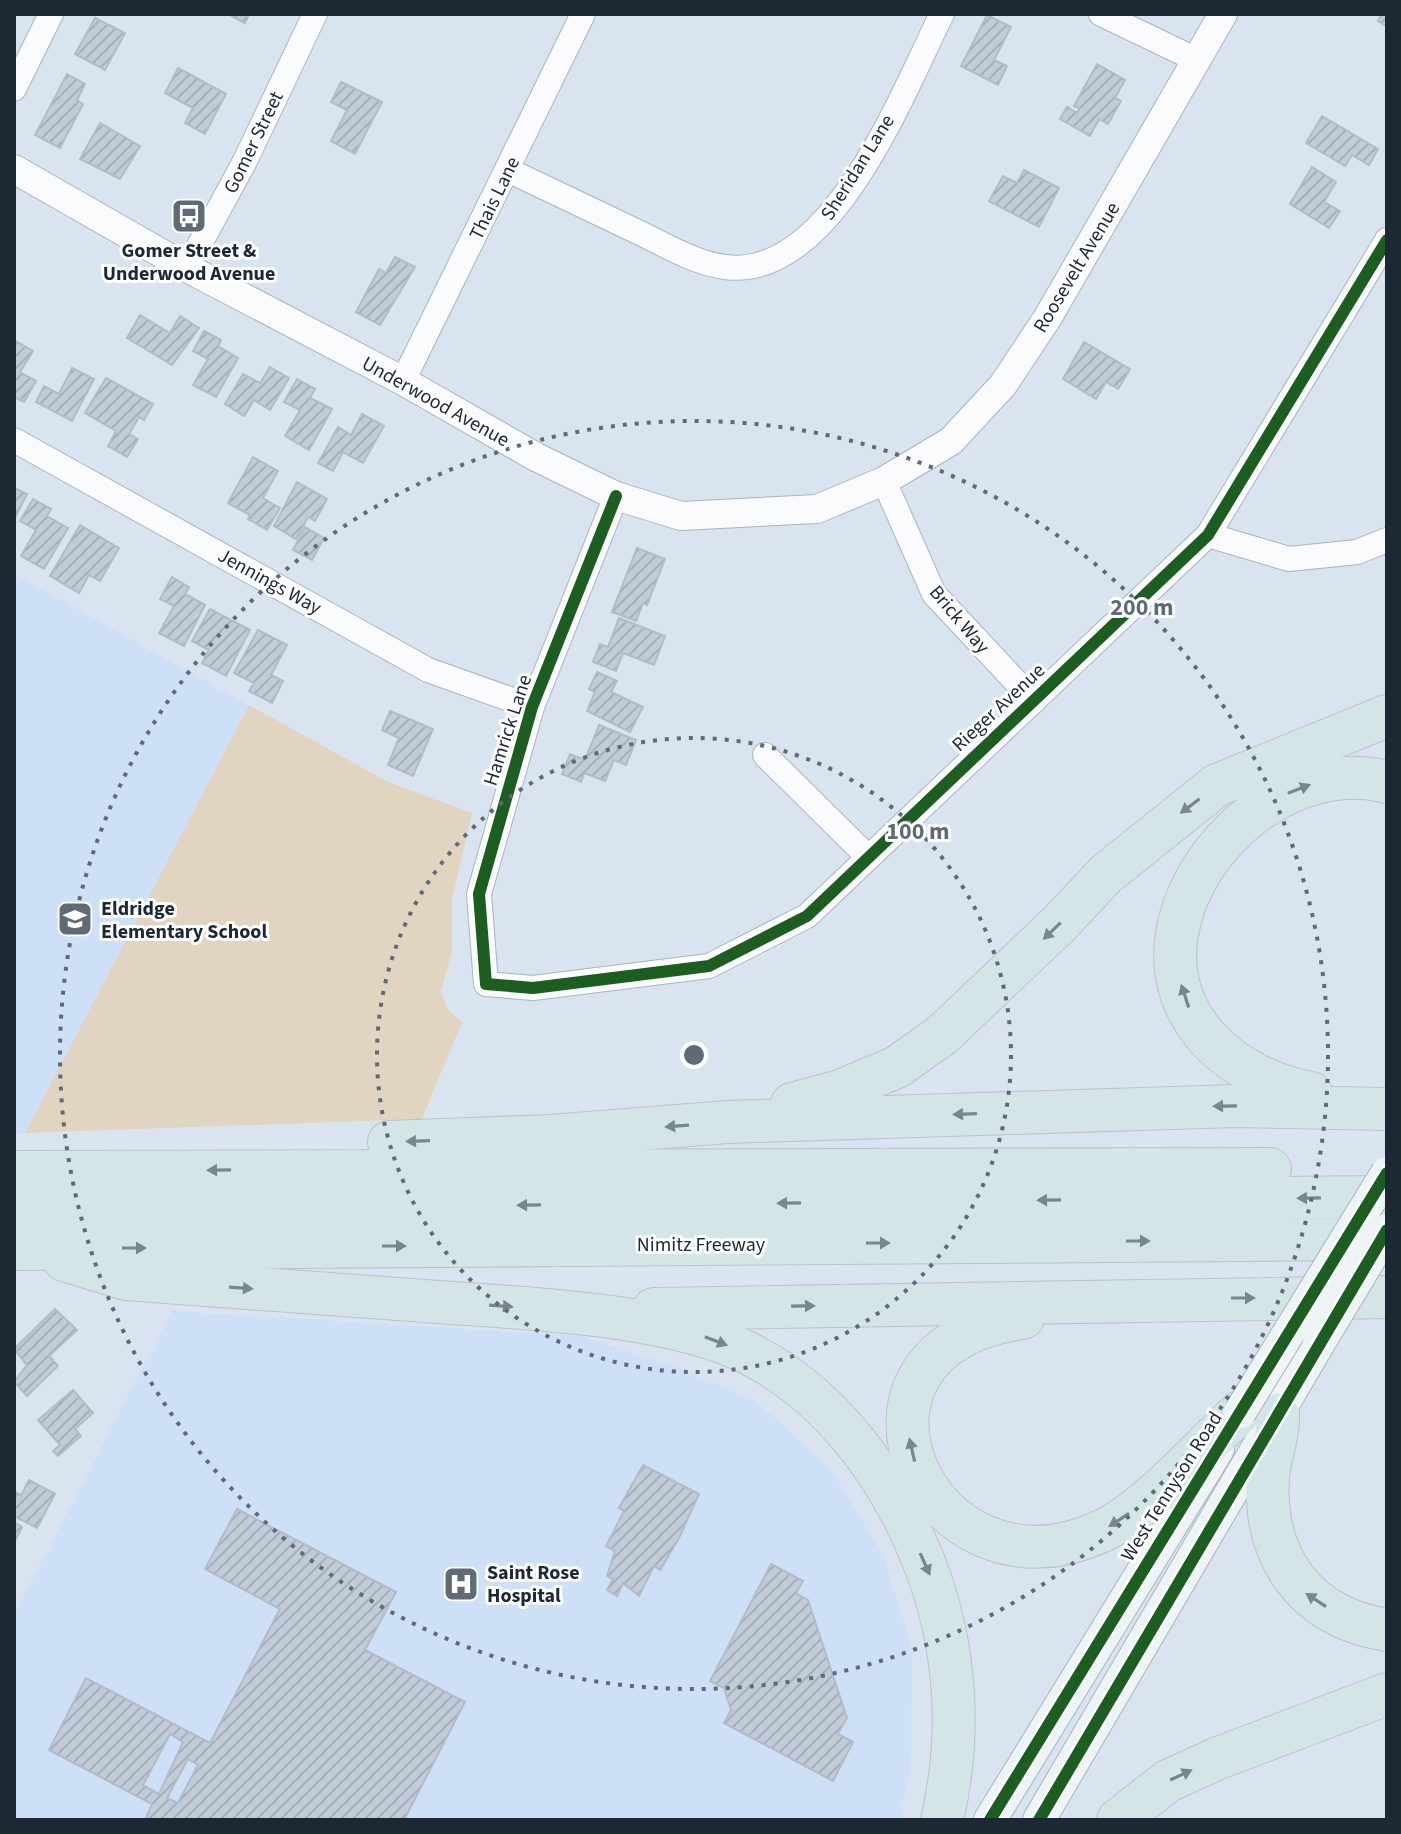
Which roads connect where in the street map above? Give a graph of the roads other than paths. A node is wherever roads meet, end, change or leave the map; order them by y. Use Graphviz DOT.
graph roads {
  1 [pos="51,14"];
  2 [pos="315,14"];
  3 [pos="583,14"];
  4 [pos="942,14"];
  5 [pos="1101,14"];
  6 [pos="1223,14"];
  7 [pos="1197,60"];
  8 [pos="14,89"];
  9 [pos="14,169"];
  10 [pos="508,170"];
  11 [pos="1387,240"];
  12 [pos="187,268"];
  13 [pos="403,381"];
  14 [pos="14,440"];
  15 [pos="884,481"];
  16 [pos="616,496"];
  17 [pos="1208,535"];
  18 [pos="1387,540"];
  19 [pos="1034,701"];
  20 [pos="532,707"];
  21 [pos="1387,716"];
  22 [pos="765,755"];
  23 [pos="1387,782"];
  24 [pos="868,857"];
  25 [pos="486,984"];
  26 [pos="1387,1107"];
  27 [pos="728,1122"];
  28 [pos="297,1169"];
  29 [pos="1387,1171"];
  30 [pos="14,1172"];
  31 [pos="1387,1197"];
  32 [pos="14,1210"];
  33 [pos="1387,1230"];
  34 [pos="1387,1239"];
  35 [pos="21,1249"];
  36 [pos="1387,1297"];
  37 [pos="1165,1299"];
  38 [pos="557,1310"];
  39 [pos="1259,1414"];
  40 [pos="1387,1630"];
  41 [pos="1387,1694"];
  42 [pos="942,1820"];
  43 [pos="990,1820"];
  44 [pos="1039,1820"];
  45 [pos="1118,1820"];
  1 -- 8 [label="street"];
  2 -- 12 [label="street, Gomer Street"];
  3 -- 10 [label="street, Thais Lane"];
  4 -- 10 [label="street, Sheridan Lane"];
  5 -- 7 [label="street"];
  6 -- 7 [label="street, Roosevelt Avenue"];
  7 -- 15 [label="street, Roosevelt Avenue"];
  9 -- 12 [label="street, Underwood Avenue"];
  10 -- 13 [label="street, Thais Lane"];
  11 -- 17 [label="street, Rieger Avenue"];
  12 -- 13 [label="street, Underwood Avenue"];
  13 -- 16 [label="street, Underwood Avenue"];
  14 -- 20 [label="street, Jennings Way"];
  15 -- 16 [label="street, Underwood Avenue"];
  15 -- 19 [label="street, Brick Way"];
  16 -- 20 [label="street, Hamrick Lane"];
  17 -- 18 [label="street"];
  17 -- 19 [label="street, Rieger Avenue"];
  19 -- 24 [label="street, Rieger Avenue"];
  20 -- 25 [label="street, Hamrick Lane"];
  21 -- 27 [label="highway, one-way"];
  22 -- 24 [label="street"];
  26 -- 23 [label="highway, one-way"];
  24 -- 25 [label="street, Rieger Avenue"];
  26 -- 27 [label="highway, one-way"];
  27 -- 28 [label="highway, one-way"];
  28 -- 29 [label="highway"];
  28 -- 30 [label="highway, one-way"];
  29 -- 39 [label="main road, West Tennyson Road, bridge"];
  31 -- 32 [label="highway, one-way"];
  33 -- 39 [label="main road, West Tennyson Road, bridge"];
  35 -- 34 [label="highway, Nimitz Freeway, one-way"];
  35 -- 38 [label="highway, one-way"];
  37 -- 36 [label="highway, one-way"];
  38 -- 37 [label="highway, one-way"];
  39 -- 37 [label="highway, one-way"];
  38 -- 42 [label="highway, one-way"];
  40 -- 39 [label="highway, one-way"];
  39 -- 43 [label="main road, West Tennyson Road"];
  39 -- 44 [label="main road, West Tennyson Road"];
  45 -- 41 [label="highway, one-way"];
}
